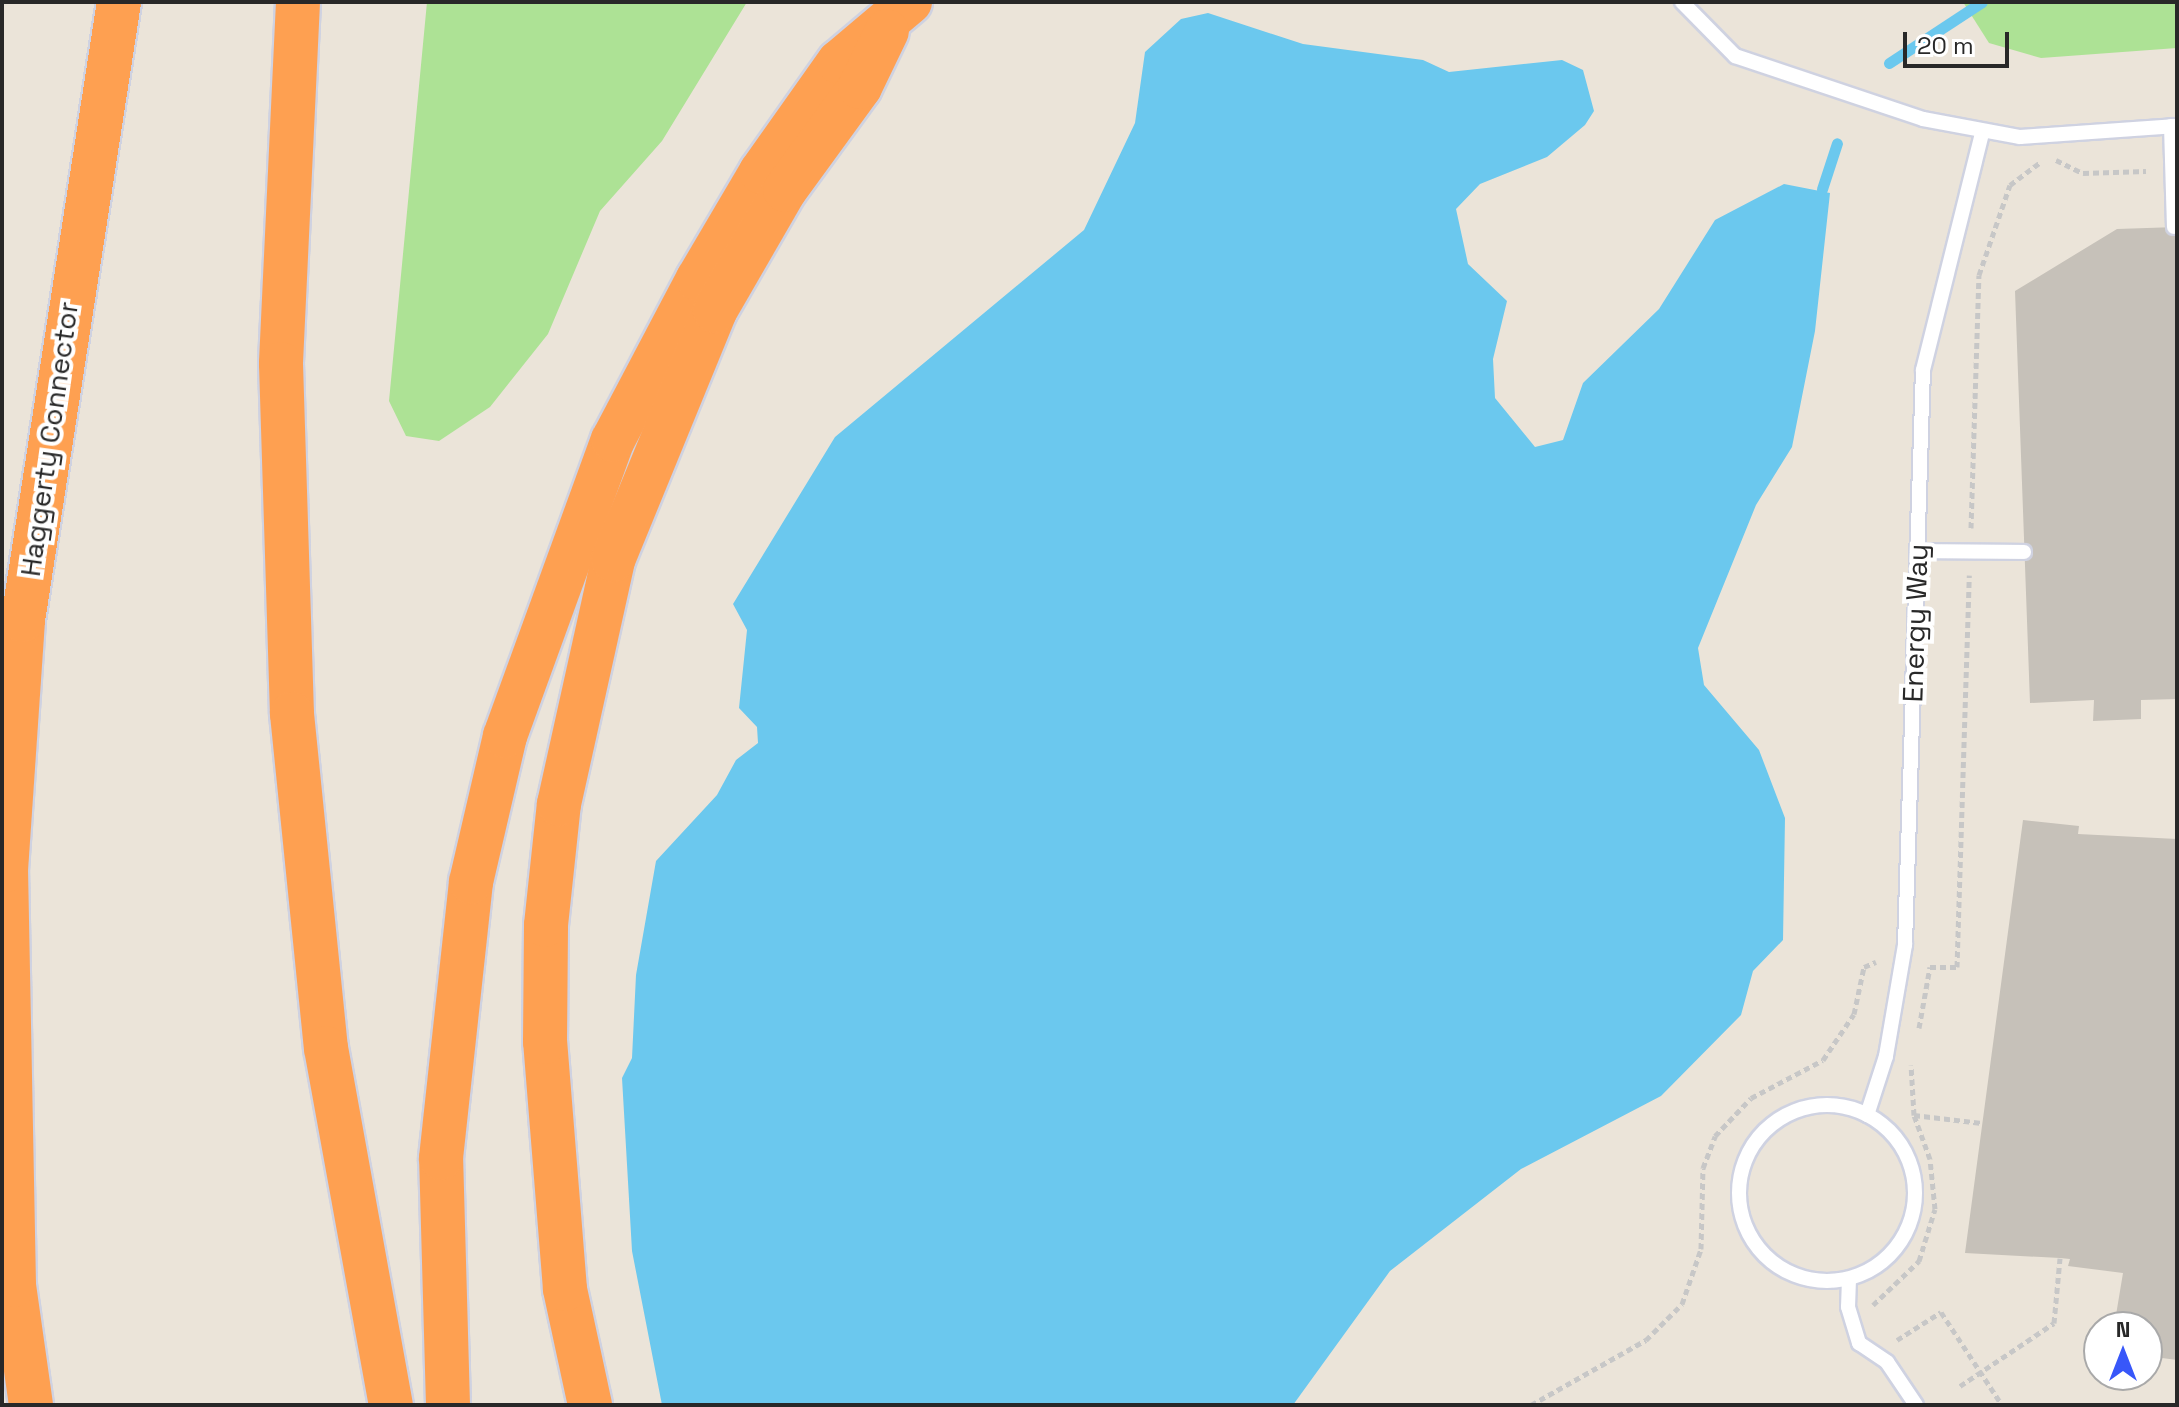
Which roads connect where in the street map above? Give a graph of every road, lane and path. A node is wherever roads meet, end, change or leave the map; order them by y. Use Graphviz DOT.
graph roads {
  1 [pos="119,2"];
  2 [pos="298,2"];
  3 [pos="1682,2"];
  4 [pos="901,12"];
  5 [pos="2174,126"];
  6 [pos="1982,133"];
  7 [pos="2146,171"];
  8 [pos="2174,227"];
  9 [pos="1970,533"];
  10 [pos="1918,551"];
  11 [pos="2024,552"];
  12 [pos="1969,574"];
  13 [pos="1876,962"];
  14 [pos="1915,1044"];
  15 [pos="1913,1055"];
  16 [pos="1867,1115"];
  17 [pos="1914,1115"];
  18 [pos="1982,1123"];
  19 [pos="2060,1258"];
  20 [pos="1849,1279"];
  21 [pos="1870,1319"];
  22 [pos="1881,1336"];
  23 [pos="1980,1372"];
  24 [pos="1960,1386"];
  25 [pos="31,1405"];
  26 [pos="391,1405"];
  27 [pos="448,1405"];
  28 [pos="590,1405"];
  29 [pos="1531,1405"];
  30 [pos="1916,1405"];
  31 [pos="2002,1405"];
  1 -- 25 [label="highway, Haggerty Connector"];
  2 -- 26 [label="highway"];
  3 -- 6 [label="lane"];
  4 -- 27 [label="highway"];
  4 -- 28 [label="highway"];
  5 -- 6 [label="lane"];
  5 -- 8 [label="lane"];
  6 -- 10 [label="lane, Energy Way"];
  7 -- 9 [label="path"];
  10 -- 11 [label="lane"];
  10 -- 16 [label="lane, Energy Way"];
  12 -- 14 [label="path"];
  13 -- 29 [label="path"];
  15 -- 17 [label="path"];
  16 -- 20 [label="lane"];
  16 -- 20 [label="lane"];
  17 -- 18 [label="path"];
  17 -- 21 [label="path"];
  19 -- 23 [label="path"];
  20 -- 30 [label="lane"];
  22 -- 23 [label="path"];
  23 -- 24 [label="path"];
  23 -- 31 [label="path"];
}
